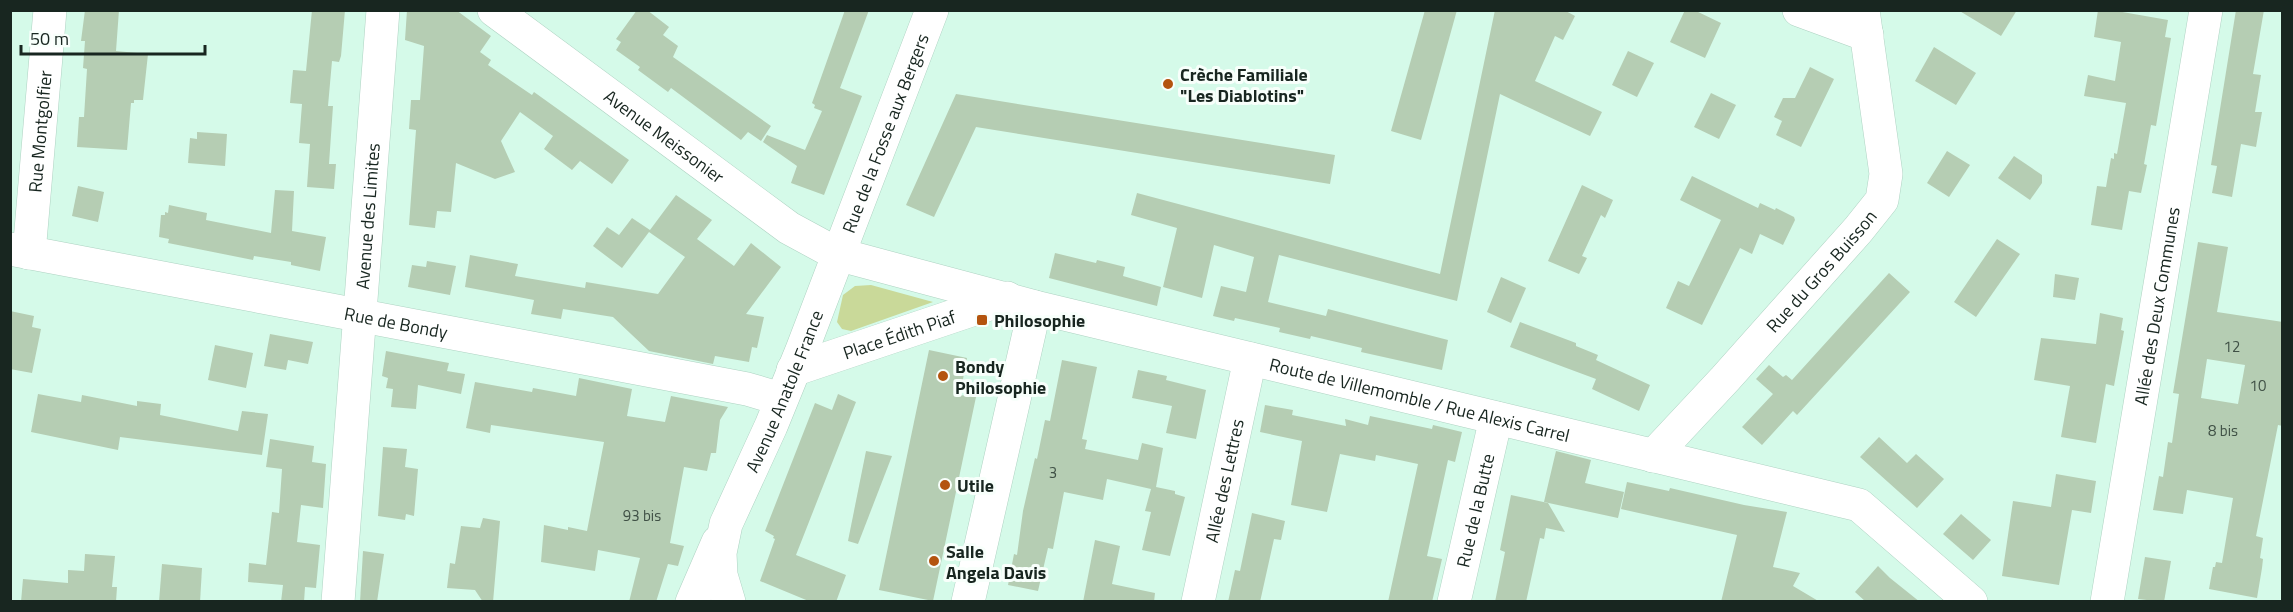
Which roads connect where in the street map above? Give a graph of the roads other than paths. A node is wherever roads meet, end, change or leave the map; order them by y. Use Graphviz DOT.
graph roads {
  1 [pos="50,10"];
  2 [pos="383,10"];
  3 [pos="494,10"];
  4 [pos="932,10"];
  5 [pos="1798,10"];
  6 [pos="2206,10"];
  7 [pos="1865,23"];
  8 [pos="20,251"];
  9 [pos="837,254"];
  10 [pos="1021,302"];
  11 [pos="361,317"];
  12 [pos="1250,359"];
  13 [pos="787,385"];
  14 [pos="1496,418"];
  15 [pos="1653,456"];
  16 [pos="726,524"];
  17 [pos="338,602"];
  18 [pos="692,602"];
  19 [pos="729,602"];
  20 [pos="968,602"];
  21 [pos="1198,602"];
  22 [pos="1454,602"];
  23 [pos="1971,602"];
  24 [pos="2107,602"];
  1 -- 8 [label="street, Rue Montgolfier"];
  2 -- 11 [label="street, Avenue des Limites"];
  3 -- 9 [label="street, Avenue Meissonier"];
  4 -- 9 [label="street, Rue de la Fosse aux Bergers"];
  5 -- 7 [label="street"];
  6 -- 24 [label="street, Allée des Deux Communes"];
  7 -- 15 [label="street, Rue du Gros Buisson"];
  8 -- 11 [label="street, Rue de Bondy"];
  9 -- 10 [label="street, Route de Villemomble / Rue Alexis Carrel"];
  9 -- 13 [label="street, Avenue Anatole France"];
  10 -- 12 [label="street, Route de Villemomble / Rue Alexis Carrel"];
  10 -- 13 [label="street, Place Édith Piaf"];
  10 -- 20 [label="street"];
  11 -- 13 [label="street, Rue de Bondy"];
  11 -- 17 [label="street, Avenue des Limites"];
  12 -- 14 [label="street, Route de Villemomble / Rue Alexis Carrel"];
  12 -- 21 [label="street, Allée des Lettres"];
  13 -- 16 [label="street, Avenue Anatole France"];
  14 -- 15 [label="street, Route de Villemomble / Rue Alexis Carrel"];
  14 -- 22 [label="street, Rue de la Butte"];
  15 -- 23 [label="street, Route de Villemomble / Rue Alexis Carrel"];
  16 -- 18 [label="street, Avenue Anatole France"];
  16 -- 19 [label="street, Avenue Anatole France"];
}
